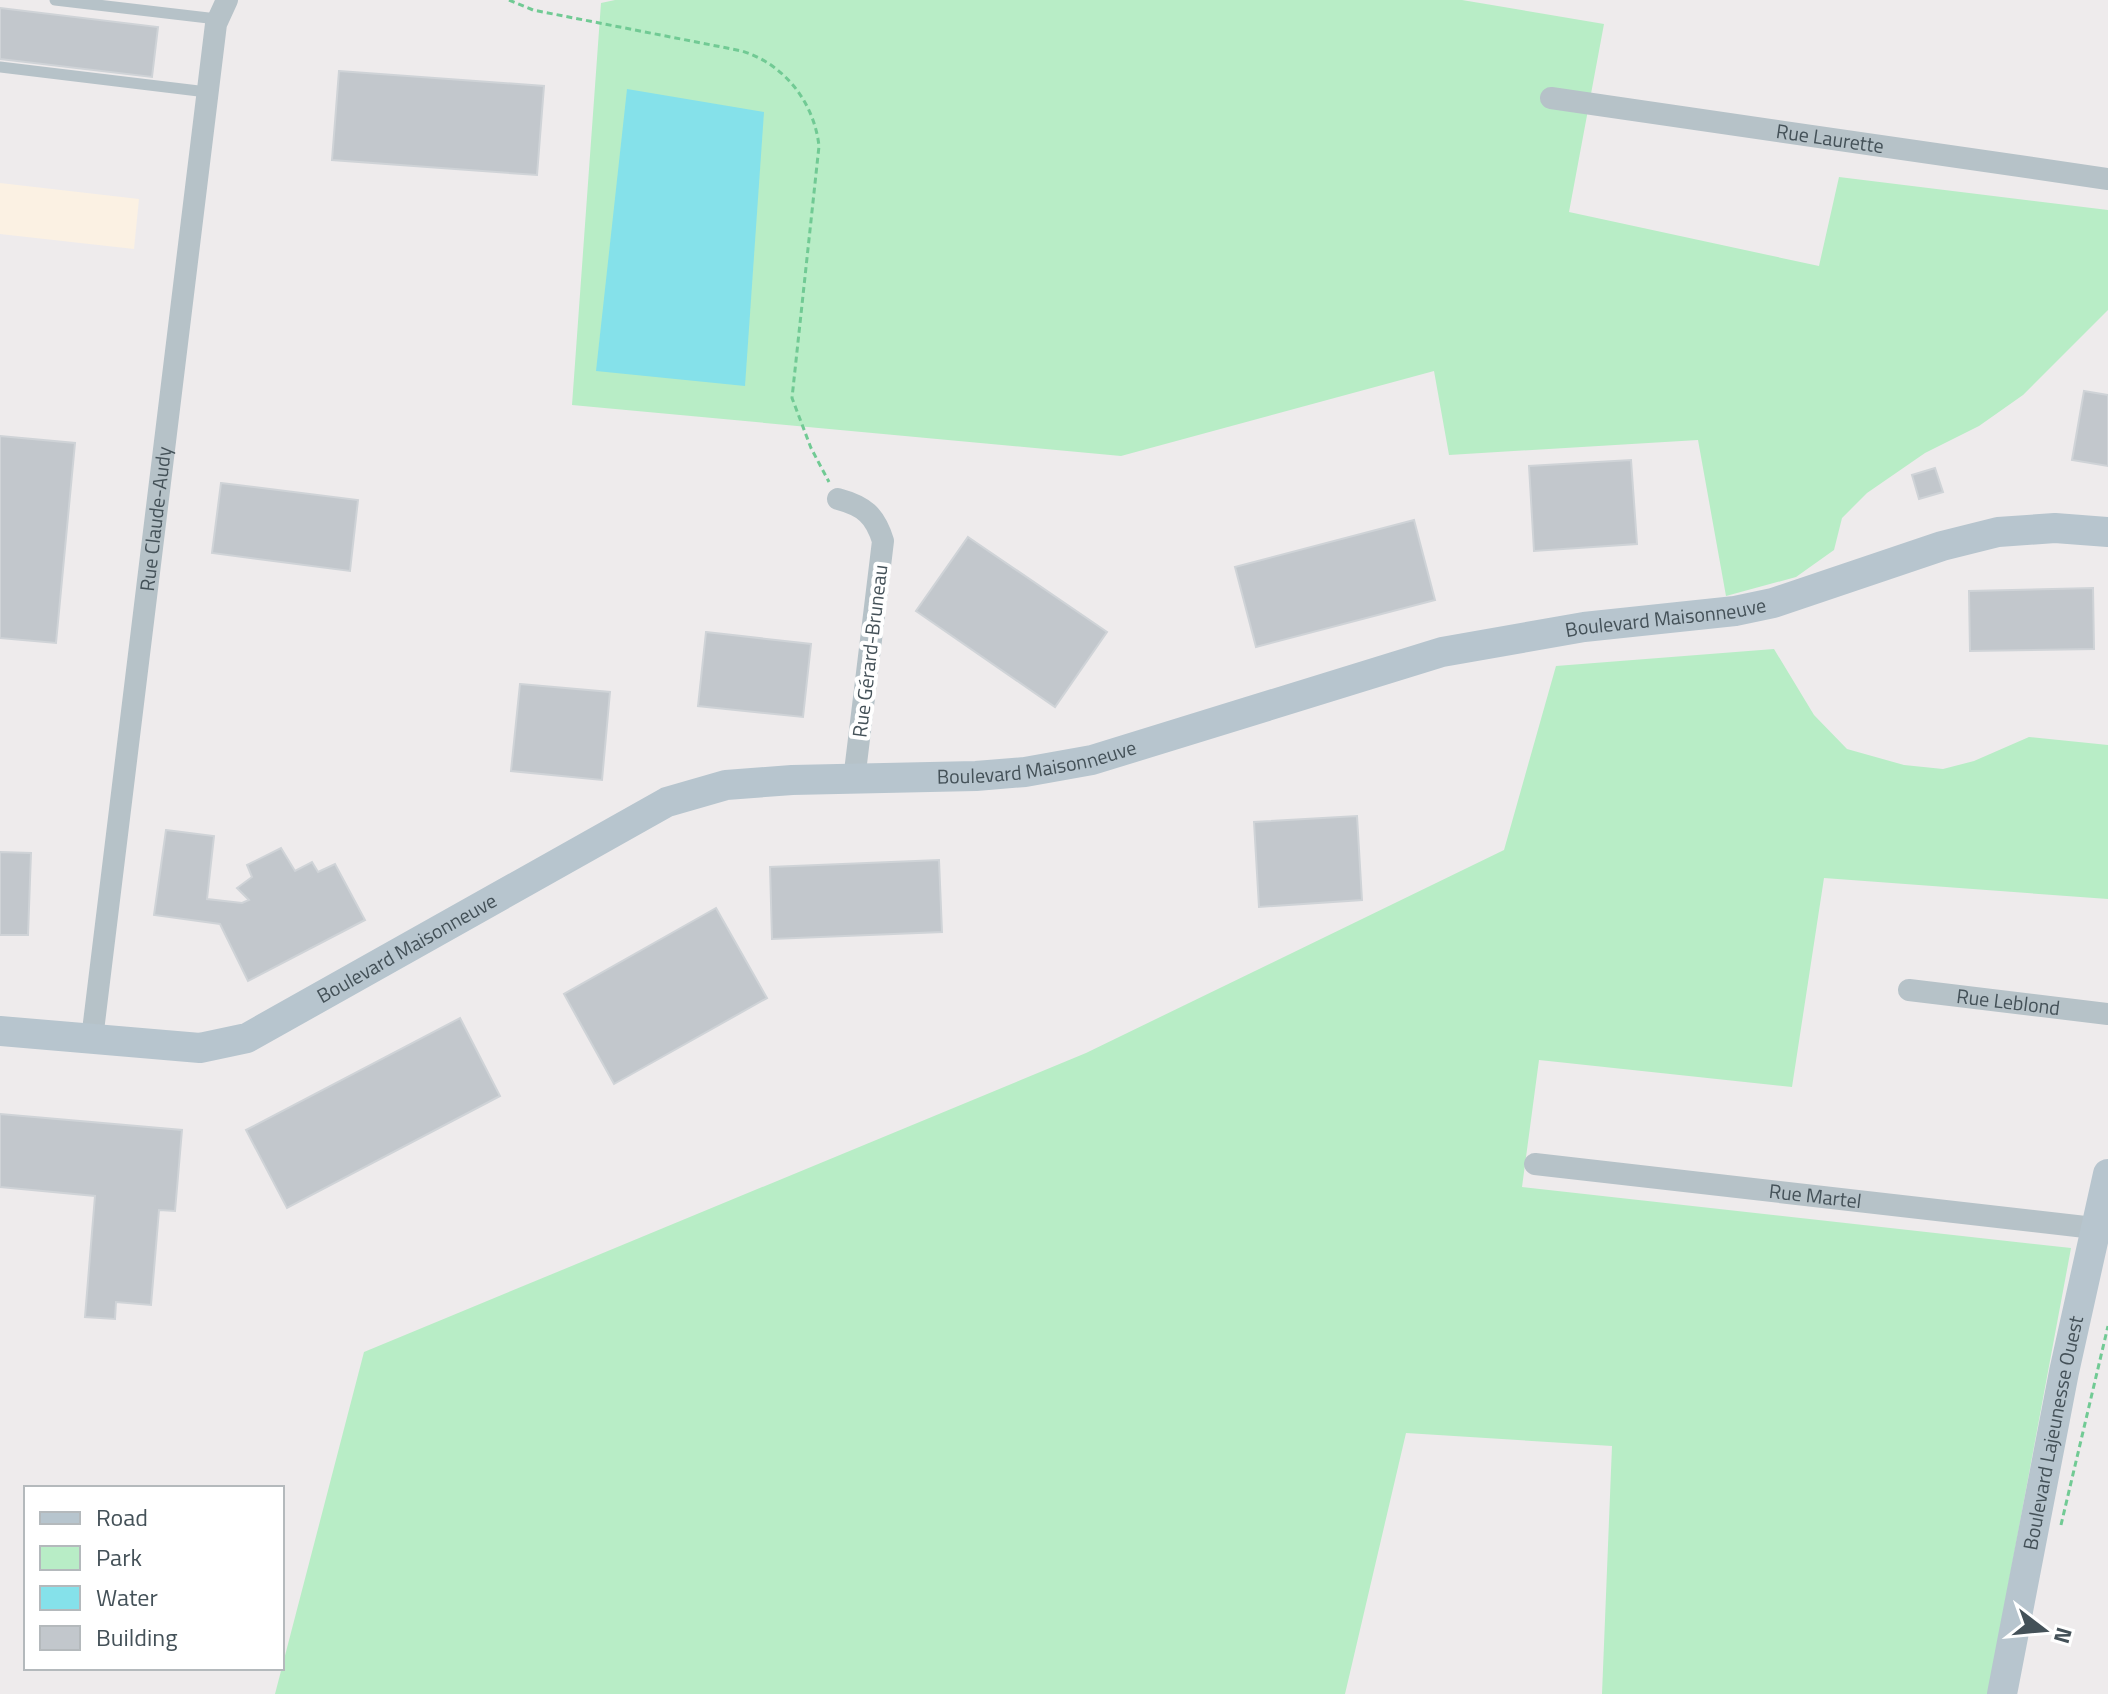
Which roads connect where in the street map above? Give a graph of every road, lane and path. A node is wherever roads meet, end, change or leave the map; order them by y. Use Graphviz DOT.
graph roads {
  1 [pos="55,0"];
  2 [pos="509,0"];
  3 [pos="222,10"];
  4 [pos="0,67"];
  5 [pos="207,92"];
  6 [pos="1551,98"];
  7 [pos="2108,179"];
  8 [pos="838,499"];
  9 [pos="2108,532"];
  10 [pos="854,780"];
  11 [pos="1909,990"];
  12 [pos="2108,1014"];
  13 [pos="0,1031"];
  14 [pos="92,1039"];
  15 [pos="1535,1164"];
  16 [pos="2108,1174"];
  17 [pos="2094,1228"];
  18 [pos="2108,1326"];
  19 [pos="2059,1535"];
  20 [pos="2002,1694"];
  1 -- 3 [label="lane"];
  2 -- 8 [label="path"];
  3 -- 5 [label="street, Rue Claude-Audy"];
  4 -- 5 [label="lane"];
  5 -- 14 [label="street, Rue Claude-Audy"];
  6 -- 7 [label="street, Rue Laurette"];
  8 -- 10 [label="street, Rue Gérard-Bruneau"];
  9 -- 10 [label="street, Boulevard Maisonneuve"];
  10 -- 14 [label="street, Boulevard Maisonneuve"];
  11 -- 12 [label="street, Rue Leblond"];
  13 -- 14 [label="street, Boulevard Maisonneuve"];
  15 -- 17 [label="street, Rue Martel"];
  16 -- 17 [label="street, Boulevard Lajeunesse Ouest"];
  17 -- 20 [label="street, Boulevard Lajeunesse Ouest"];
  18 -- 19 [label="path, Boulevard Lajeunesse Ouest"];
}
